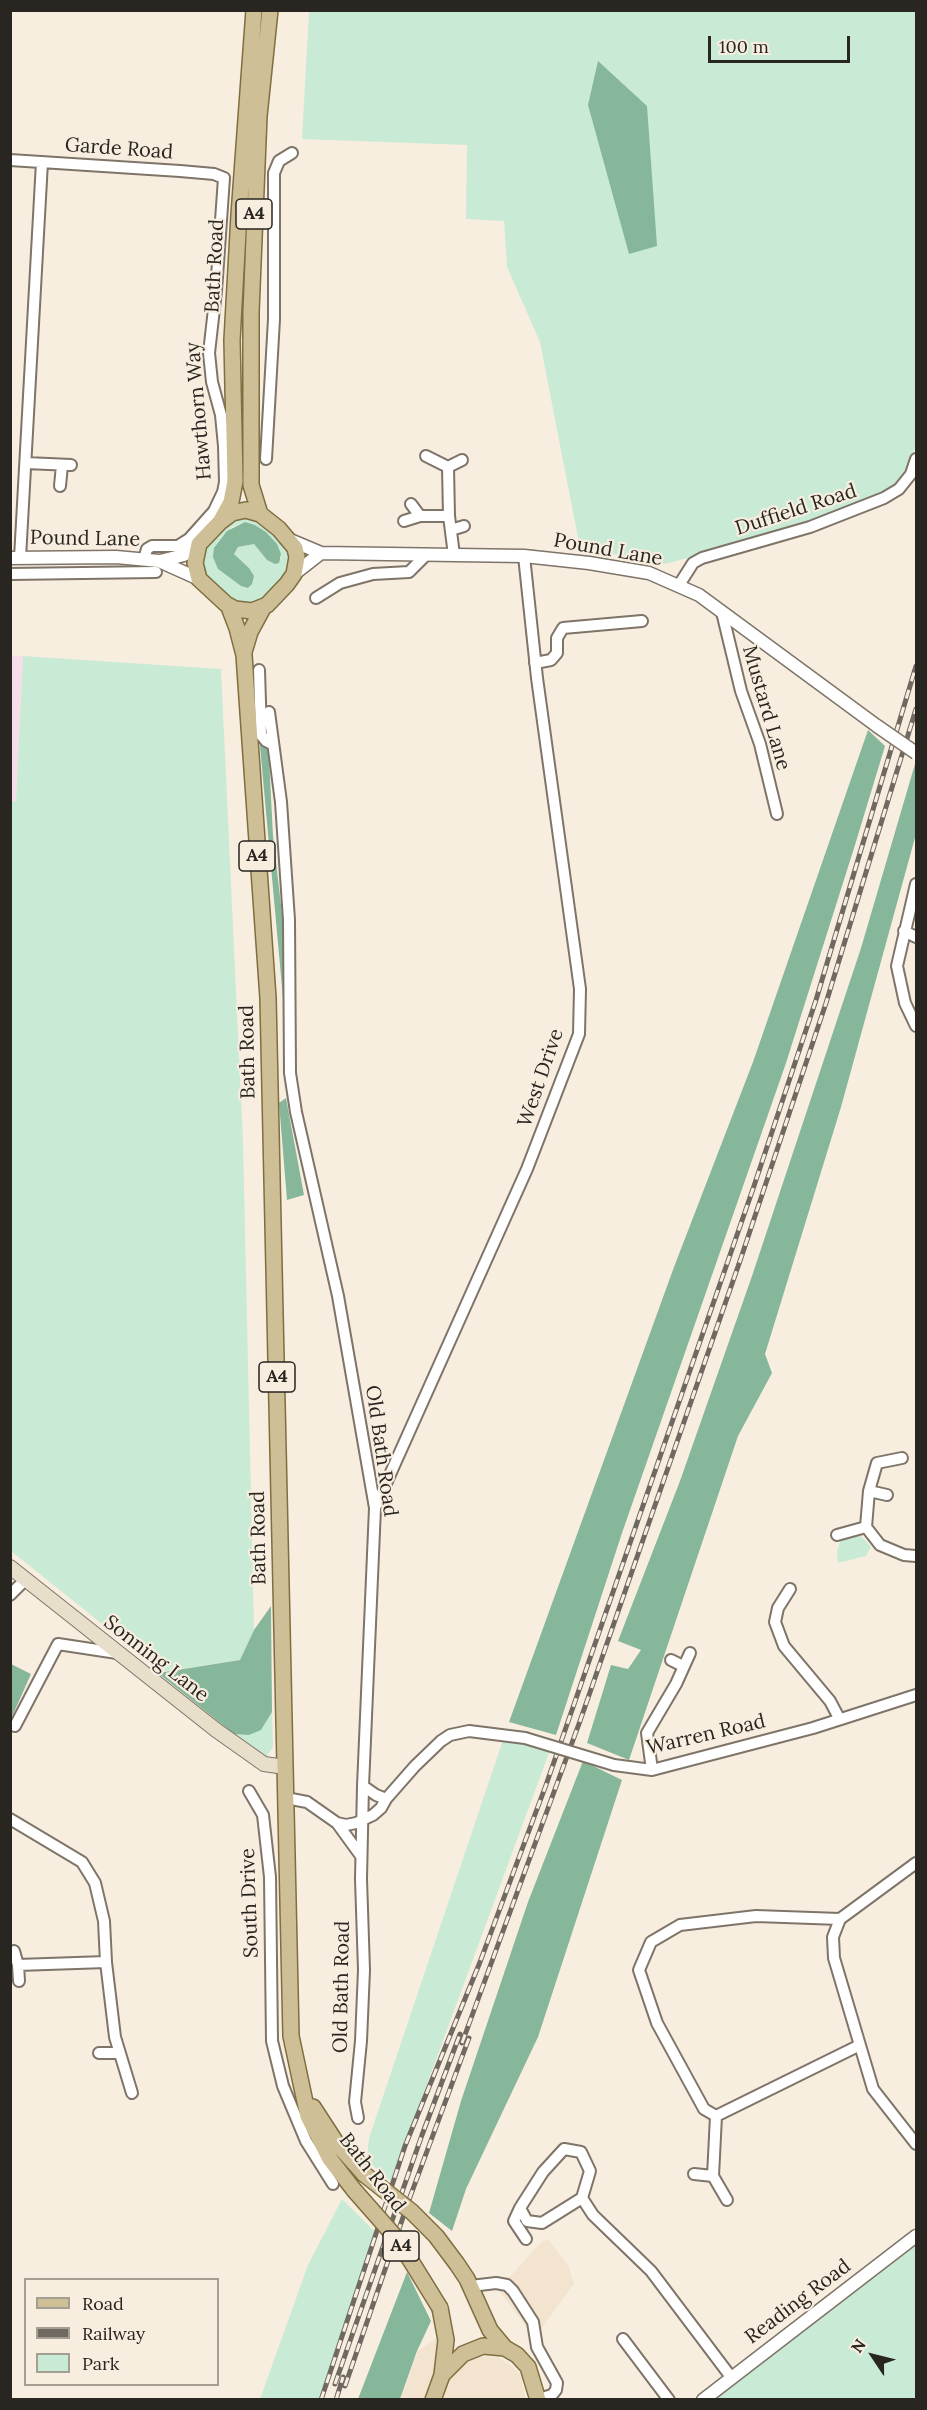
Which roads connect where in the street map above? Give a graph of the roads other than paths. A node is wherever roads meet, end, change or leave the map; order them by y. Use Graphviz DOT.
graph roads {
  1 [pos="254,10"];
  2 [pos="270,10"];
  3 [pos="292,153"];
  4 [pos="10,160"];
  5 [pos="42,162"];
  6 [pos="224,178"];
  7 [pos="271,336"];
  8 [pos="251,338"];
  9 [pos="232,340"];
  10 [pos="426,456"];
  11 [pos="266,459"];
  12 [pos="916,459"];
  13 [pos="462,460"];
  14 [pos="26,463"];
  15 [pos="448,467"];
  16 [pos="60,486"];
  17 [pos="411,504"];
  18 [pos="260,514"];
  19 [pos="420,516"];
  20 [pos="449,516"];
  21 [pos="404,521"];
  22 [pos="220,522"];
  23 [pos="464,526"];
  24 [pos="451,530"];
  25 [pos="290,540"];
  26 [pos="200,544"];
  27 [pos="321,553"];
  28 [pos="428,554"];
  29 [pos="454,555"];
  30 [pos="524,556"];
  31 [pos="116,557"];
  32 [pos="15,558"];
  33 [pos="144,560"];
  34 [pos="157,566"];
  35 [pos="115,573"];
  36 [pos="10,574"];
  37 [pos="294,574"];
  38 [pos="199,579"];
  39 [pos="679,585"];
  40 [pos="316,598"];
  41 [pos="229,607"];
  42 [pos="263,608"];
  43 [pos="722,612"];
  44 [pos="642,621"];
  45 [pos="243,655"];
  46 [pos="535,663"];
  47 [pos="259,670"];
  48 [pos="269,712"];
  49 [pos="272,744"];
  50 [pos="916,753"];
  51 [pos="777,814"];
  52 [pos="916,884"];
  53 [pos="904,932"];
  54 [pos="916,937"];
  55 [pos="916,1026"];
  56 [pos="270,1056"];
  57 [pos="291,1057"];
  58 [pos="902,1458"];
  59 [pos="869,1491"];
  60 [pos="887,1495"];
  61 [pos="375,1508"];
  62 [pos="866,1527"];
  63 [pos="837,1535"];
  64 [pos="916,1556"];
  65 [pos="10,1566"];
  66 [pos="26,1579"];
  67 [pos="790,1589"];
  68 [pos="10,1595"];
  69 [pos="117,1653"];
  70 [pos="690,1653"];
  71 [pos="671,1660"];
  72 [pos="683,1666"];
  73 [pos="916,1695"];
  74 [pos="839,1718"];
  75 [pos="15,1726"];
  76 [pos="285,1767"];
  77 [pos="652,1770"];
  78 [pos="363,1786"];
  79 [pos="249,1791"];
  80 [pos="286,1798"];
  81 [pos="386,1798"];
  82 [pos="10,1819"];
  83 [pos="362,1819"];
  84 [pos="337,1823"];
  85 [pos="362,1856"];
  86 [pos="916,1863"];
  87 [pos="840,1919"];
  88 [pos="14,1951"];
  89 [pos="106,1962"];
  90 [pos="18,1965"];
  91 [pos="19,1981"];
  92 [pos="290,2015"];
  93 [pos="270,2017"];
  94 [pos="858,2046"];
  95 [pos="99,2053"];
  96 [pos="118,2053"];
  97 [pos="300,2083"];
  98 [pos="132,2093"];
  99 [pos="716,2116"];
  100 [pos="358,2118"];
  101 [pos="916,2144"];
  102 [pos="694,2174"];
  103 [pos="712,2176"];
  104 [pos="333,2184"];
  105 [pos="582,2198"];
  106 [pos="727,2200"];
  107 [pos="520,2208"];
  108 [pos="916,2236"];
  109 [pos="526,2239"];
  110 [pos="471,2286"];
  111 [pos="623,2339"];
  112 [pos="505,2348"];
  113 [pos="442,2375"];
  114 [pos="731,2377"];
  115 [pos="538,2399"];
  116 [pos="433,2400"];
  117 [pos="669,2400"];
  118 [pos="703,2400"];
  1 -- 9 [label="main road, Bath Road / A4"];
  2 -- 8 [label="main road, Bath Road / A4"];
  3 -- 7 [label="street"];
  4 -- 5 [label="street, Garde Road"];
  5 -- 6 [label="street, Garde Road"];
  5 -- 14 [label="street"];
  6 -- 33 [label="street, Hawthorn Way"];
  7 -- 8 [label="street"];
  7 -- 11 [label="street"];
  8 -- 9 [label="main road"];
  8 -- 18 [label="main road, Bath Road / A4"];
  9 -- 22 [label="main road, Bath Road / A4"];
  10 -- 15 [label="street"];
  12 -- 39 [label="street, Duffield Road"];
  13 -- 15 [label="street"];
  14 -- 16 [label="street"];
  14 -- 32 [label="street"];
  15 -- 20 [label="street"];
  17 -- 19 [label="street"];
  18 -- 22 [label="main road"];
  18 -- 25 [label="main road"];
  19 -- 20 [label="street"];
  19 -- 21 [label="street"];
  20 -- 24 [label="street"];
  22 -- 26 [label="main road"];
  23 -- 24 [label="street"];
  24 -- 29 [label="street"];
  25 -- 27 [label="street, Pound Lane"];
  25 -- 37 [label="main road"];
  26 -- 34 [label="street, Pound Lane"];
  26 -- 38 [label="main road"];
  27 -- 28 [label="street, Pound Lane"];
  27 -- 37 [label="street"];
  28 -- 29 [label="street, Pound Lane"];
  28 -- 40 [label="street"];
  29 -- 30 [label="street, Pound Lane"];
  30 -- 39 [label="street, Pound Lane"];
  30 -- 46 [label="street, West Drive"];
  31 -- 32 [label="street, Pound Lane"];
  31 -- 33 [label="street, Pound Lane"];
  31 -- 35 [label="street"];
  33 -- 34 [label="street, Pound Lane"];
  34 -- 35 [label="street"];
  34 -- 38 [label="street, Pound Lane"];
  35 -- 36 [label="street"];
  37 -- 42 [label="main road"];
  38 -- 41 [label="main road"];
  39 -- 43 [label="street, Pound Lane"];
  41 -- 42 [label="main road"];
  41 -- 45 [label="main road, Bath Road / A4"];
  42 -- 45 [label="main road, Bath Road / A4"];
  43 -- 50 [label="street, Pound Lane, bridge"];
  43 -- 51 [label="street, Mustard Lane"];
  44 -- 46 [label="street"];
  45 -- 56 [label="main road, Bath Road / A4"];
  46 -- 61 [label="street, West Drive"];
  47 -- 49 [label="street"];
  48 -- 49 [label="street"];
  49 -- 57 [label="street, Old Bath Road"];
  52 -- 53 [label="street"];
  53 -- 54 [label="street"];
  53 -- 55 [label="street"];
  56 -- 57 [label="street"];
  56 -- 76 [label="main road, Bath Road / A4"];
  57 -- 61 [label="street, Old Bath Road"];
  58 -- 59 [label="street"];
  59 -- 60 [label="street"];
  59 -- 62 [label="street"];
  61 -- 78 [label="street, Old Bath Road"];
  62 -- 63 [label="street"];
  62 -- 64 [label="street"];
  65 -- 66 [label="main road, Sonning Lane"];
  66 -- 68 [label="street"];
  66 -- 69 [label="main road, Sonning Lane"];
  67 -- 74 [label="street"];
  69 -- 75 [label="street"];
  69 -- 76 [label="main road, Sonning Lane"];
  70 -- 72 [label="street"];
  71 -- 72 [label="street"];
  72 -- 77 [label="street"];
  73 -- 74 [label="street, Warren Road"];
  74 -- 77 [label="street, Warren Road"];
  76 -- 80 [label="main road, Bath Road / A4"];
  77 -- 81 [label="street, Warren Road, bridge"];
  78 -- 81 [label="street"];
  78 -- 83 [label="street, Old Bath Road"];
  79 -- 93 [label="street, South Drive"];
  80 -- 84 [label="street"];
  80 -- 92 [label="main road, Bath Road / A4"];
  81 -- 83 [label="street, Warren Road"];
  82 -- 89 [label="street"];
  83 -- 84 [label="street, Warren Road"];
  83 -- 85 [label="street, Old Bath Road"];
  84 -- 85 [label="street"];
  85 -- 100 [label="street, Old Bath Road"];
  86 -- 87 [label="street"];
  87 -- 94 [label="street"];
  87 -- 99 [label="street"];
  88 -- 90 [label="street"];
  89 -- 90 [label="street"];
  89 -- 96 [label="street"];
  90 -- 91 [label="street"];
  92 -- 93 [label="street"];
  92 -- 97 [label="main road, Bath Road / A4"];
  93 -- 104 [label="street, South Drive"];
  94 -- 99 [label="street"];
  94 -- 101 [label="street"];
  95 -- 96 [label="street"];
  96 -- 98 [label="street"];
  97 -- 110 [label="main road, A4, bridge"];
  97 -- 113 [label="main road, Bath Road / A4, bridge"];
  99 -- 103 [label="street"];
  102 -- 103 [label="street"];
  103 -- 106 [label="street"];
  105 -- 107 [label="street"];
  105 -- 107 [label="street"];
  105 -- 114 [label="street"];
  107 -- 109 [label="street"];
  108 -- 114 [label="street, Reading Road"];
  110 -- 112 [label="main road, A4"];
  110 -- 115 [label="street"];
  111 -- 117 [label="street"];
  112 -- 113 [label="main road, A4"];
  112 -- 115 [label="main road, A4"];
  113 -- 116 [label="main road, A4"];
  114 -- 118 [label="street, Reading Road"];
}
